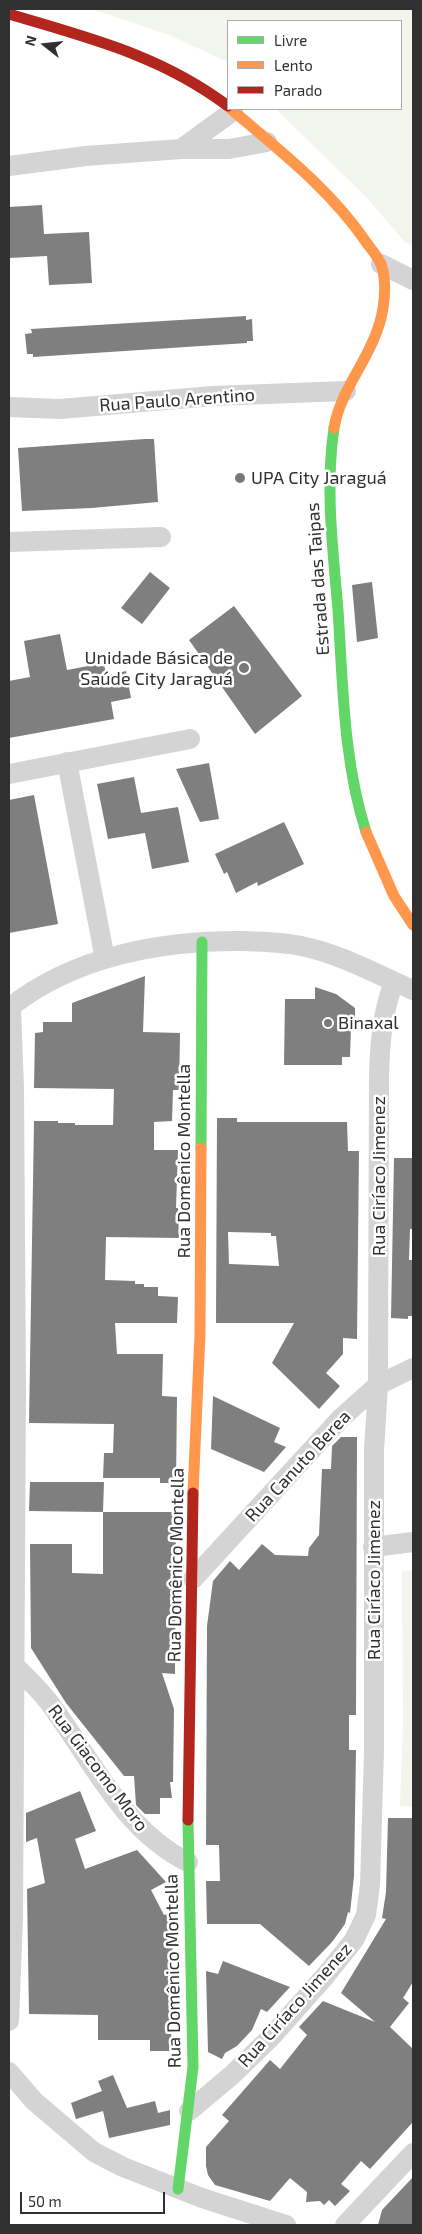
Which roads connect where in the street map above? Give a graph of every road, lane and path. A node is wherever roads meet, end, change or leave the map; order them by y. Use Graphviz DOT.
graph roads {
  1 [pos="9,14"];
  2 [pos="227,106"];
  3 [pos="230,110"];
  4 [pos="232,110"];
  5 [pos="267,142"];
  6 [pos="182,148"];
  7 [pos="9,166"];
  8 [pos="381,264"];
  9 [pos="413,280"];
  10 [pos="346,391"];
  11 [pos="9,407"];
  12 [pos="161,537"];
  13 [pos="9,542"];
  14 [pos="190,739"];
  15 [pos="67,762"];
  16 [pos="9,774"];
  17 [pos="413,925"];
  18 [pos="202,942"];
  19 [pos="105,959"];
  20 [pos="394,982"];
  21 [pos="413,990"];
  22 [pos="10,1008"];
  23 [pos="413,1368"];
  24 [pos="378,1385"];
  25 [pos="413,1542"];
  26 [pos="373,1546"];
  27 [pos="193,1579"];
  28 [pos="14,1666"];
  29 [pos="188,1862"];
  30 [pos="9,2020"];
  31 [pos="9,2072"];
  32 [pos="189,2110"];
  33 [pos="413,2153"];
  34 [pos="178,2189"];
  35 [pos="286,2225"];
  36 [pos="345,2225"];
  1 -- 2 [label="street, Estrada das Taipas"];
  3 -- 6 [label="street"];
  4 -- 5 [label="street, Estrada das Taipas"];
  5 -- 6 [label="street"];
  5 -- 8 [label="street, Estrada das Taipas"];
  6 -- 7 [label="street"];
  8 -- 9 [label="street"];
  8 -- 10 [label="street, Estrada das Taipas"];
  10 -- 11 [label="street, Rua Paulo Arentino"];
  10 -- 17 [label="street, Estrada das Taipas"];
  12 -- 13 [label="street"];
  14 -- 15 [label="street"];
  15 -- 16 [label="street"];
  15 -- 19 [label="street"];
  18 -- 19 [label="street"];
  18 -- 20 [label="street"];
  18 -- 27 [label="street, Rua Domênico Montella"];
  19 -- 22 [label="street"];
  20 -- 21 [label="street"];
  20 -- 24 [label="street, Rua Ciríaco Jimenez"];
  22 -- 28 [label="street"];
  23 -- 24 [label="street, Rua Canuto Berea"];
  24 -- 26 [label="street, Rua Ciríaco Jimenez"];
  24 -- 27 [label="street, Rua Canuto Berea"];
  25 -- 26 [label="street"];
  26 -- 32 [label="street, Rua Ciríaco Jimenez"];
  27 -- 29 [label="street, Rua Domênico Montella"];
  28 -- 29 [label="street, Rua Giacomo Moro"];
  28 -- 30 [label="street"];
  29 -- 32 [label="street, Rua Domênico Montella"];
  31 -- 34 [label="street"];
  32 -- 34 [label="street, Rua Domênico Montella"];
  33 -- 36 [label="street"];
  34 -- 35 [label="street"];
}
